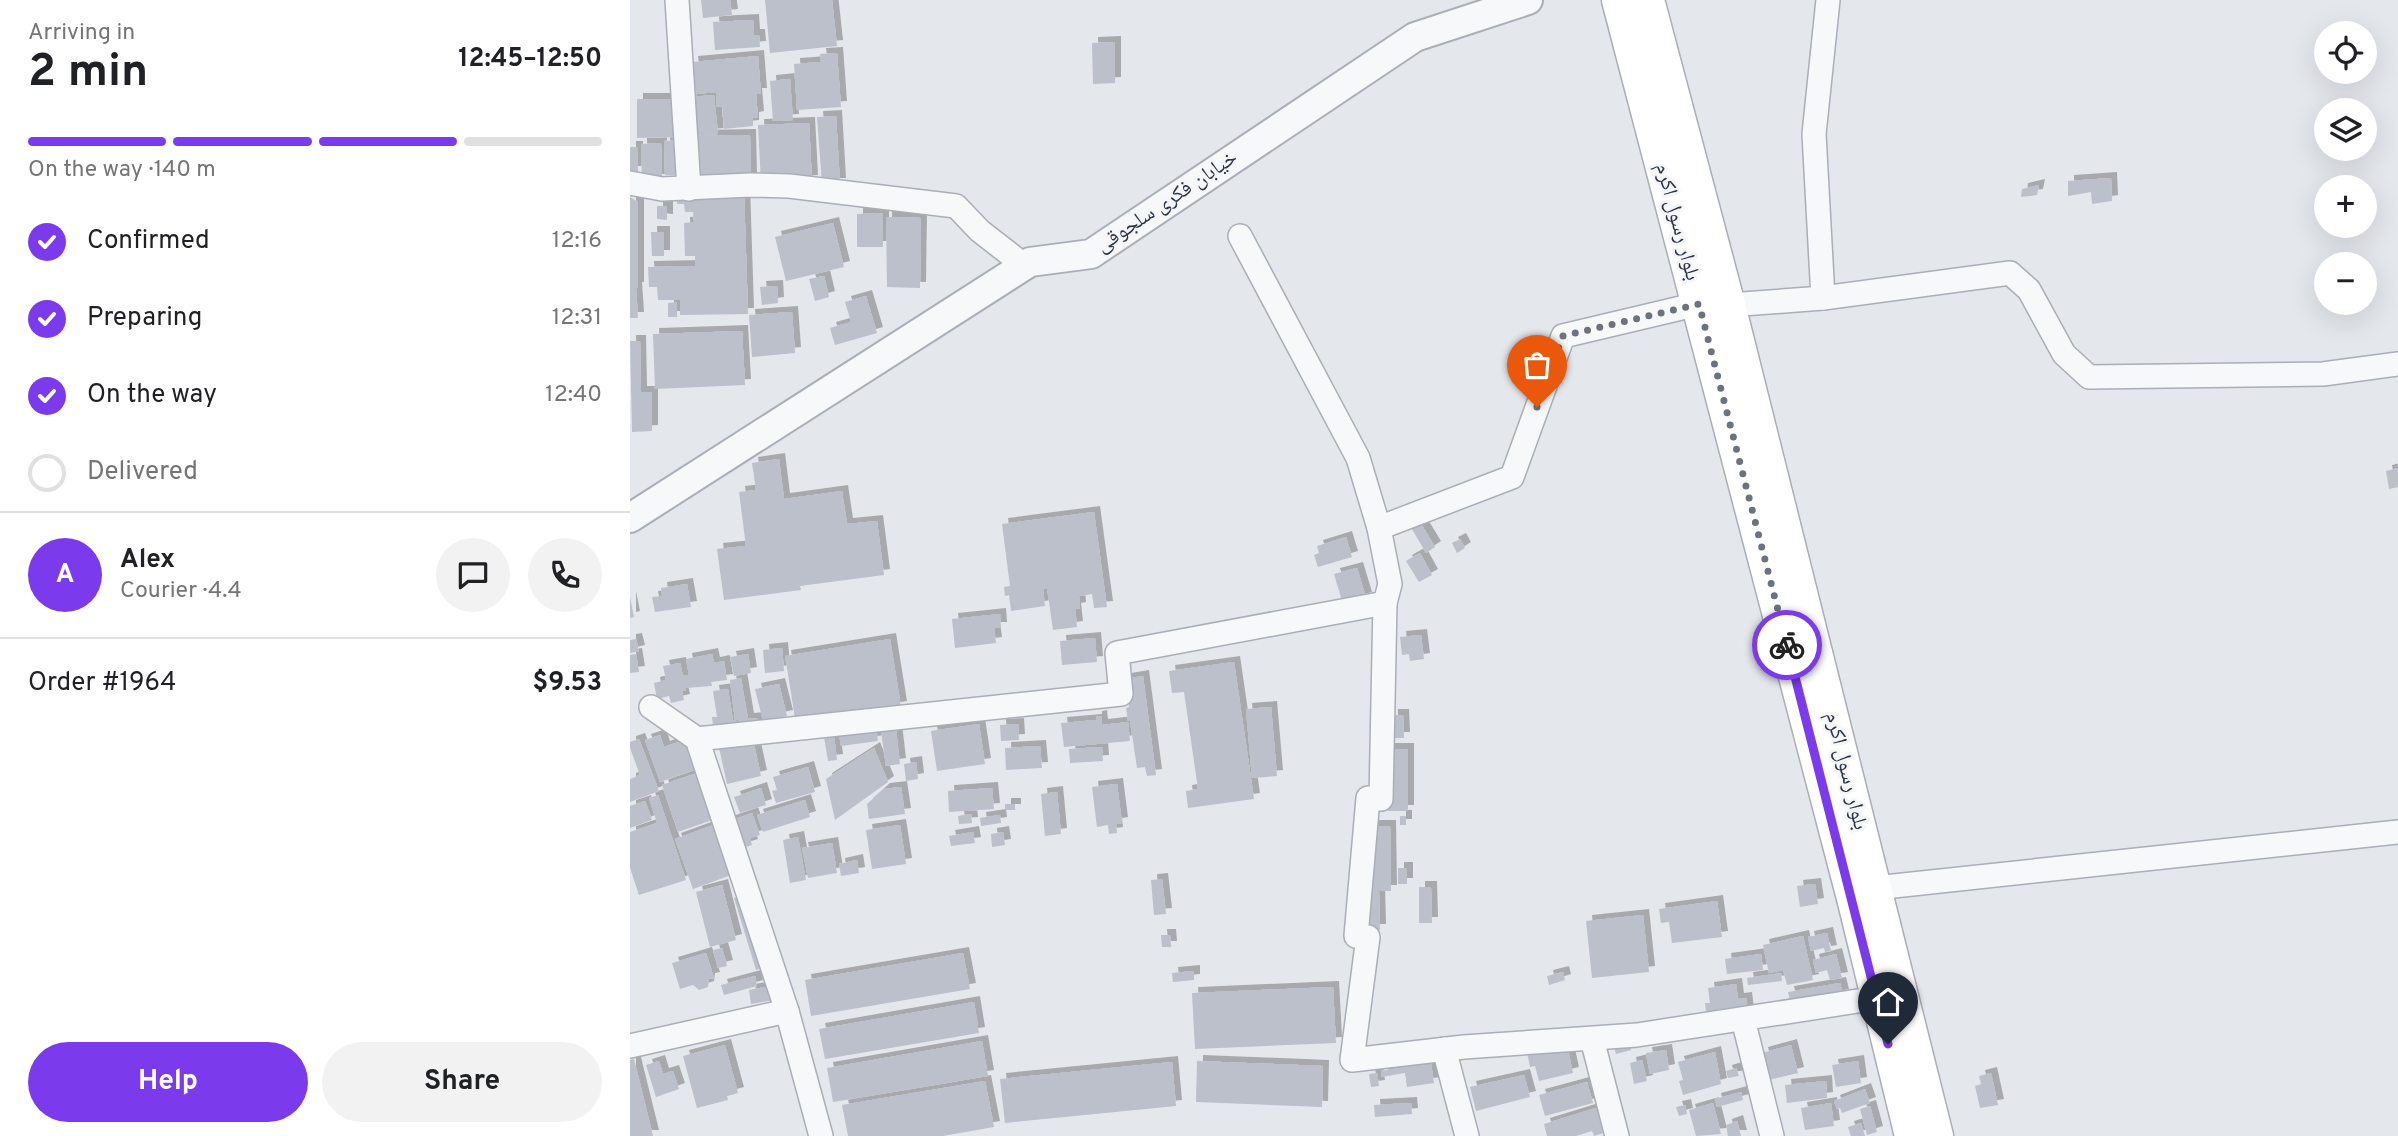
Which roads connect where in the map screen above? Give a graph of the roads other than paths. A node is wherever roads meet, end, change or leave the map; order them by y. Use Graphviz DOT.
graph roads {
  1 [pos="677,0"];
  2 [pos="1528,0"];
  3 [pos="1618,0"];
  4 [pos="1648,0"];
  5 [pos="1828,0"];
  6 [pos="630,183"];
  7 [pos="689,189"];
  8 [pos="1240,236"];
  9 [pos="1025,266"];
  10 [pos="1823,298"];
  11 [pos="1714,304"];
  12 [pos="2398,364"];
  13 [pos="630,518"];
  14 [pos="1380,528"];
  15 [pos="1385,603"];
  16 [pos="651,707"];
  17 [pos="697,739"];
  18 [pos="2398,832"];
  19 [pos="1875,888"];
  20 [pos="1877,998"];
  21 [pos="787,1011"];
  22 [pos="1743,1019"];
  23 [pos="1592,1039"];
  24 [pos="630,1046"];
  25 [pos="1444,1049"];
  26 [pos="821,1136"];
  27 [pos="1467,1136"];
  28 [pos="1617,1136"];
  29 [pos="1772,1136"];
  30 [pos="1911,1136"];
  31 [pos="1937,1136"];
  1 -- 7 [label="street"];
  2 -- 9 [label="street, خیابان فکری سلجوقی"];
  3 -- 11 [label="main road, بلوار رسول اکرم"];
  4 -- 11 [label="main road, بلوار رسول اکرم"];
  5 -- 10 [label="street"];
  6 -- 7 [label="street"];
  7 -- 9 [label="street"];
  8 -- 14 [label="street"];
  9 -- 13 [label="street, خیابان فکری سلجوقی"];
  10 -- 11 [label="street"];
  10 -- 12 [label="street"];
  11 -- 14 [label="street"];
  11 -- 19 [label="main road, بلوار رسول اکرم"];
  11 -- 20 [label="main road, بلوار رسول اکرم"];
  14 -- 15 [label="street"];
  15 -- 17 [label="street"];
  15 -- 25 [label="street"];
  16 -- 17 [label="street"];
  17 -- 21 [label="street"];
  18 -- 19 [label="street"];
  19 -- 31 [label="main road, بلوار رسول اکرم"];
  20 -- 22 [label="street"];
  20 -- 30 [label="main road, بلوار رسول اکرم"];
  21 -- 24 [label="street"];
  21 -- 26 [label="street"];
  22 -- 23 [label="street"];
  22 -- 29 [label="street"];
  23 -- 25 [label="street"];
  23 -- 28 [label="street"];
  25 -- 27 [label="street"];
}
